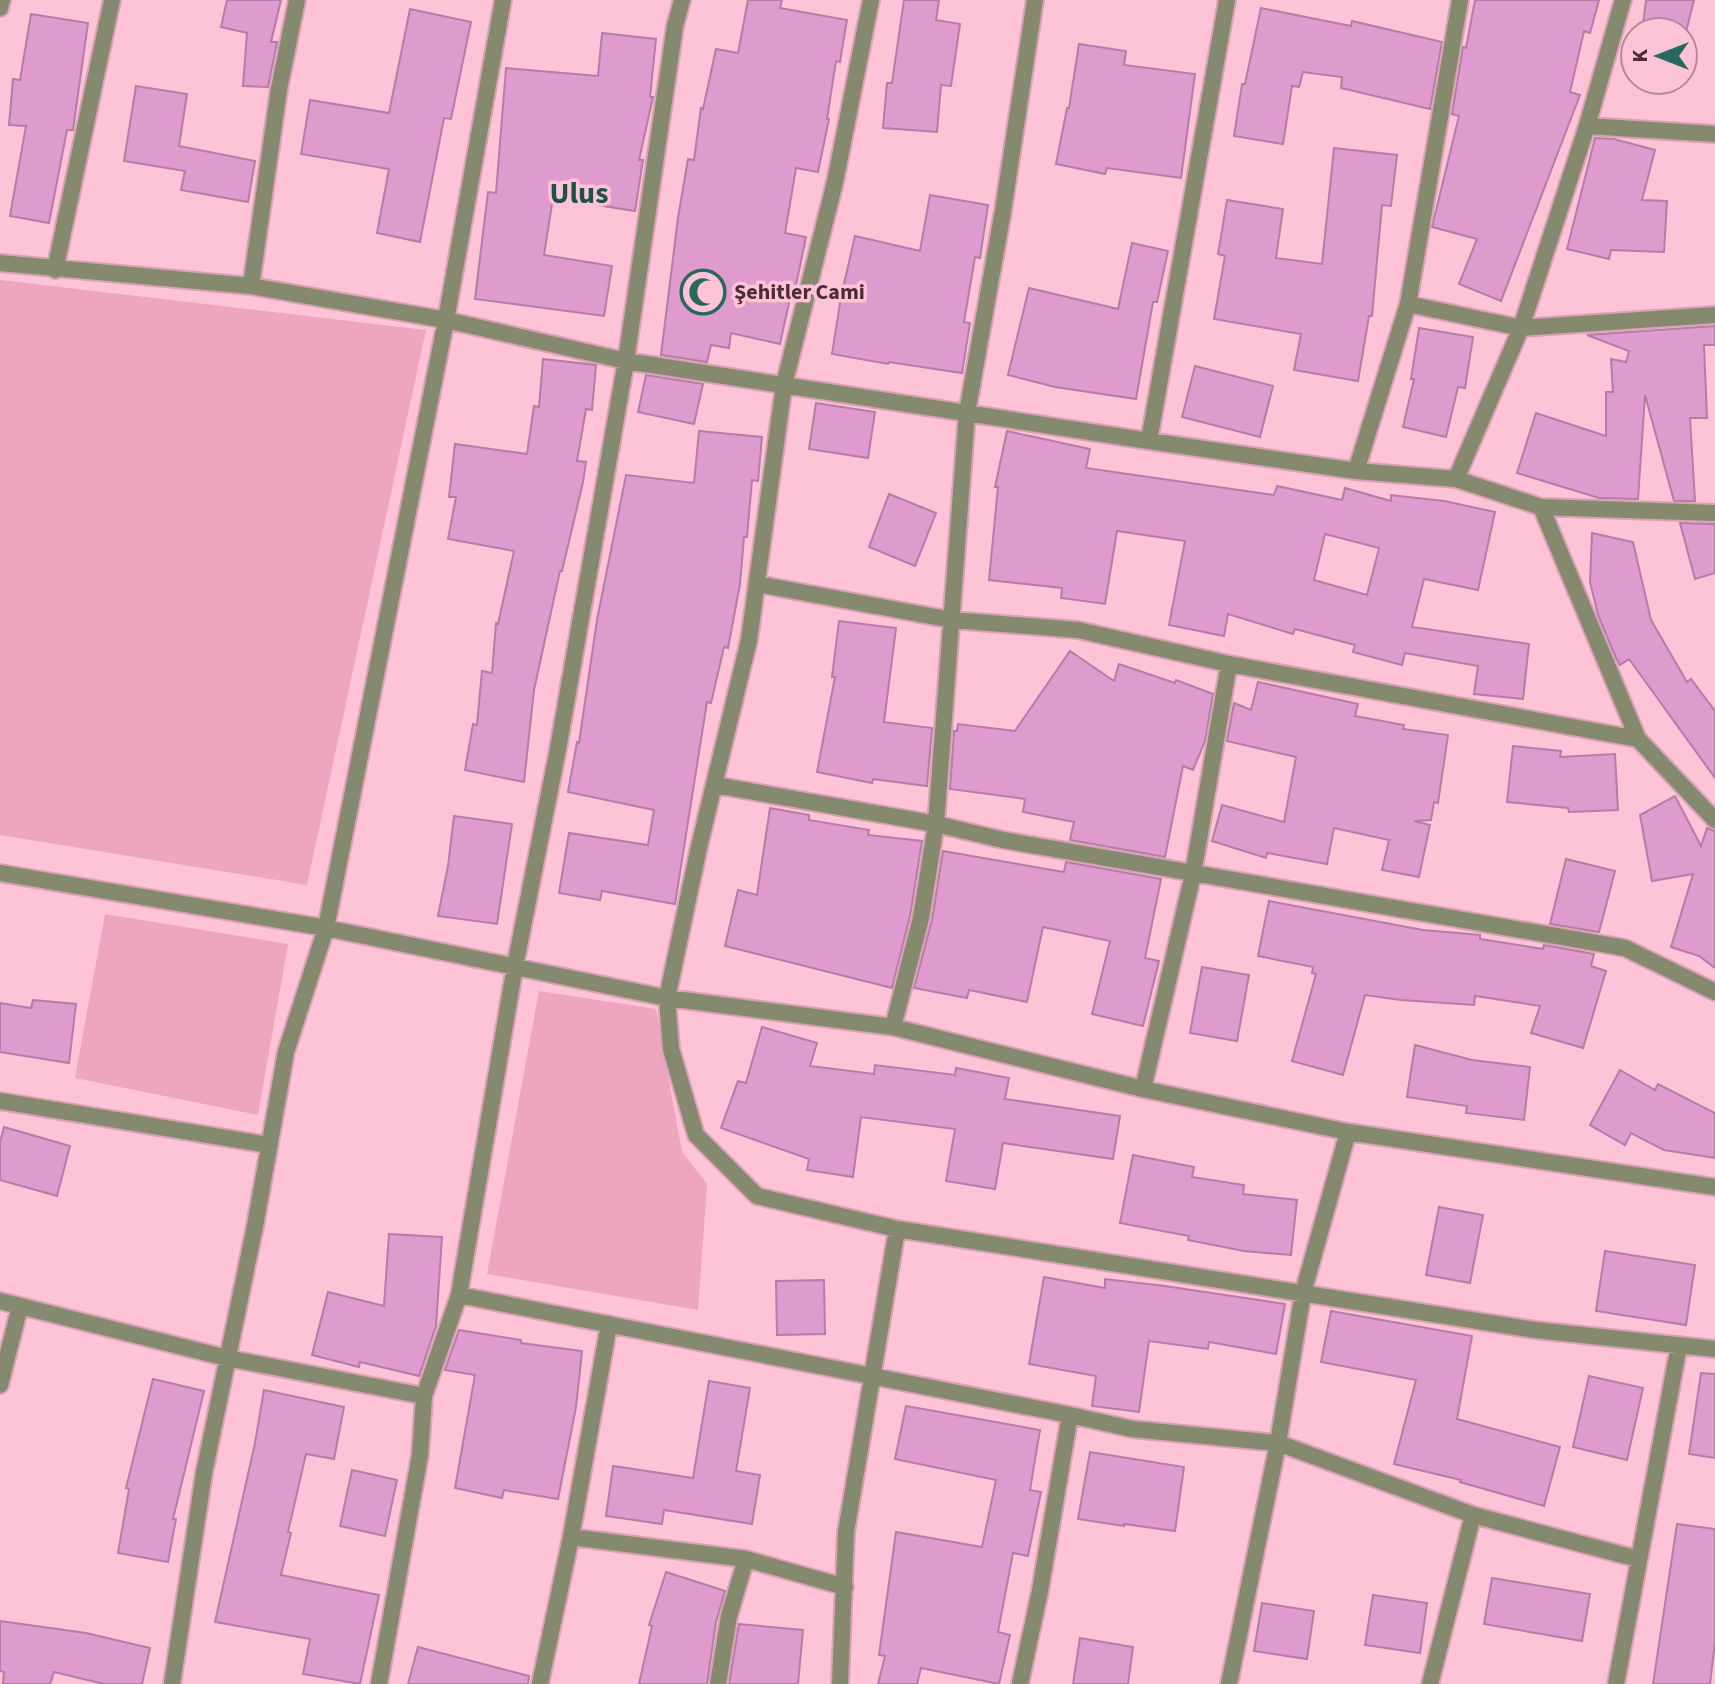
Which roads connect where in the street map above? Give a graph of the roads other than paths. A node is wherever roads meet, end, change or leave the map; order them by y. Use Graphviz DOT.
graph roads {
  1 [pos="2,0"];
  2 [pos="112,0"];
  3 [pos="297,0"];
  4 [pos="503,0"];
  5 [pos="682,0"];
  6 [pos="871,0"];
  7 [pos="1035,0"];
  8 [pos="1227,0"];
  9 [pos="1460,0"];
  10 [pos="1623,0"];
  11 [pos="0,8"];
  12 [pos="1587,126"];
  13 [pos="1715,134"];
  14 [pos="0,263"];
  15 [pos="55,270"];
  16 [pos="251,286"];
  17 [pos="1408,304"];
  18 [pos="1715,315"];
  19 [pos="446,320"];
  20 [pos="1521,328"];
  21 [pos="626,361"];
  22 [pos="784,385"];
  23 [pos="967,413"];
  24 [pos="1149,441"];
  25 [pos="1356,471"];
  26 [pos="1456,479"];
  27 [pos="1541,507"];
  28 [pos="1715,513"];
  29 [pos="757,584"];
  30 [pos="952,620"];
  31 [pos="1229,664"];
  32 [pos="1638,739"];
  33 [pos="715,785"];
  34 [pos="1715,820"];
  35 [pos="936,824"];
  36 [pos="0,873"];
  37 [pos="1193,874"];
  38 [pos="326,928"];
  39 [pos="515,966"];
  40 [pos="1715,992"];
  41 [pos="667,998"];
  42 [pos="893,1027"];
  43 [pos="1143,1089"];
  44 [pos="0,1101"];
  45 [pos="1348,1132"];
  46 [pos="269,1145"];
  47 [pos="1715,1187"];
  48 [pos="897,1229"];
  49 [pos="1303,1293"];
  50 [pos="459,1295"];
  51 [pos="0,1301"];
  52 [pos="20,1306"];
  53 [pos="609,1324"];
  54 [pos="1679,1345"];
  55 [pos="1715,1349"];
  56 [pos="227,1358"];
  57 [pos="873,1376"];
  58 [pos="0,1385"];
  59 [pos="424,1396"];
  60 [pos="1070,1415"];
  61 [pos="1278,1443"];
  62 [pos="1473,1515"];
  63 [pos="571,1537"];
  64 [pos="746,1559"];
  65 [pos="1638,1559"];
  66 [pos="845,1587"];
  67 [pos="172,1684"];
  68 [pos="379,1684"];
  69 [pos="540,1684"];
  70 [pos="718,1684"];
  71 [pos="840,1684"];
  72 [pos="1020,1684"];
  73 [pos="1229,1684"];
  74 [pos="1430,1684"];
  75 [pos="1616,1684"];
  1 -- 11 [label="street"];
  2 -- 15 [label="street"];
  3 -- 16 [label="street"];
  4 -- 19 [label="street"];
  5 -- 21 [label="street"];
  6 -- 22 [label="street"];
  7 -- 23 [label="street"];
  8 -- 24 [label="street"];
  9 -- 17 [label="street"];
  10 -- 12 [label="street"];
  12 -- 13 [label="street"];
  12 -- 20 [label="street"];
  14 -- 15 [label="street"];
  15 -- 16 [label="street"];
  16 -- 19 [label="street"];
  17 -- 20 [label="street"];
  17 -- 25 [label="street"];
  18 -- 20 [label="street"];
  19 -- 21 [label="street"];
  19 -- 38 [label="street"];
  20 -- 26 [label="street"];
  21 -- 22 [label="street"];
  21 -- 39 [label="street"];
  22 -- 23 [label="street"];
  22 -- 29 [label="street"];
  23 -- 24 [label="street"];
  23 -- 30 [label="street"];
  24 -- 25 [label="street"];
  25 -- 26 [label="street"];
  26 -- 27 [label="street"];
  27 -- 28 [label="street"];
  27 -- 32 [label="street"];
  29 -- 30 [label="street"];
  29 -- 33 [label="street"];
  30 -- 31 [label="street"];
  30 -- 35 [label="street"];
  31 -- 32 [label="street"];
  31 -- 37 [label="street"];
  32 -- 34 [label="street"];
  33 -- 35 [label="street"];
  33 -- 41 [label="street"];
  35 -- 37 [label="street"];
  35 -- 42 [label="street"];
  36 -- 38 [label="street"];
  37 -- 40 [label="street"];
  37 -- 43 [label="street"];
  38 -- 39 [label="street"];
  38 -- 46 [label="street"];
  39 -- 41 [label="street"];
  39 -- 50 [label="street"];
  41 -- 42 [label="street"];
  41 -- 48 [label="street"];
  42 -- 43 [label="street"];
  43 -- 45 [label="street"];
  44 -- 46 [label="street"];
  45 -- 47 [label="street"];
  45 -- 49 [label="street"];
  46 -- 56 [label="street"];
  48 -- 49 [label="street"];
  48 -- 57 [label="street"];
  49 -- 54 [label="street"];
  49 -- 61 [label="street"];
  50 -- 53 [label="street"];
  50 -- 59 [label="street"];
  51 -- 52 [label="street"];
  52 -- 56 [label="street"];
  52 -- 58 [label="street"];
  53 -- 57 [label="street"];
  53 -- 63 [label="street"];
  54 -- 55 [label="street"];
  54 -- 65 [label="street"];
  56 -- 59 [label="street"];
  56 -- 67 [label="street"];
  57 -- 60 [label="street"];
  57 -- 66 [label="street"];
  59 -- 68 [label="street"];
  60 -- 61 [label="street"];
  60 -- 72 [label="street"];
  61 -- 62 [label="street"];
  61 -- 73 [label="street"];
  62 -- 65 [label="street"];
  62 -- 74 [label="street"];
  63 -- 64 [label="street"];
  63 -- 69 [label="street"];
  64 -- 66 [label="street"];
  64 -- 70 [label="street"];
  65 -- 75 [label="street"];
  66 -- 71 [label="street"];
}
